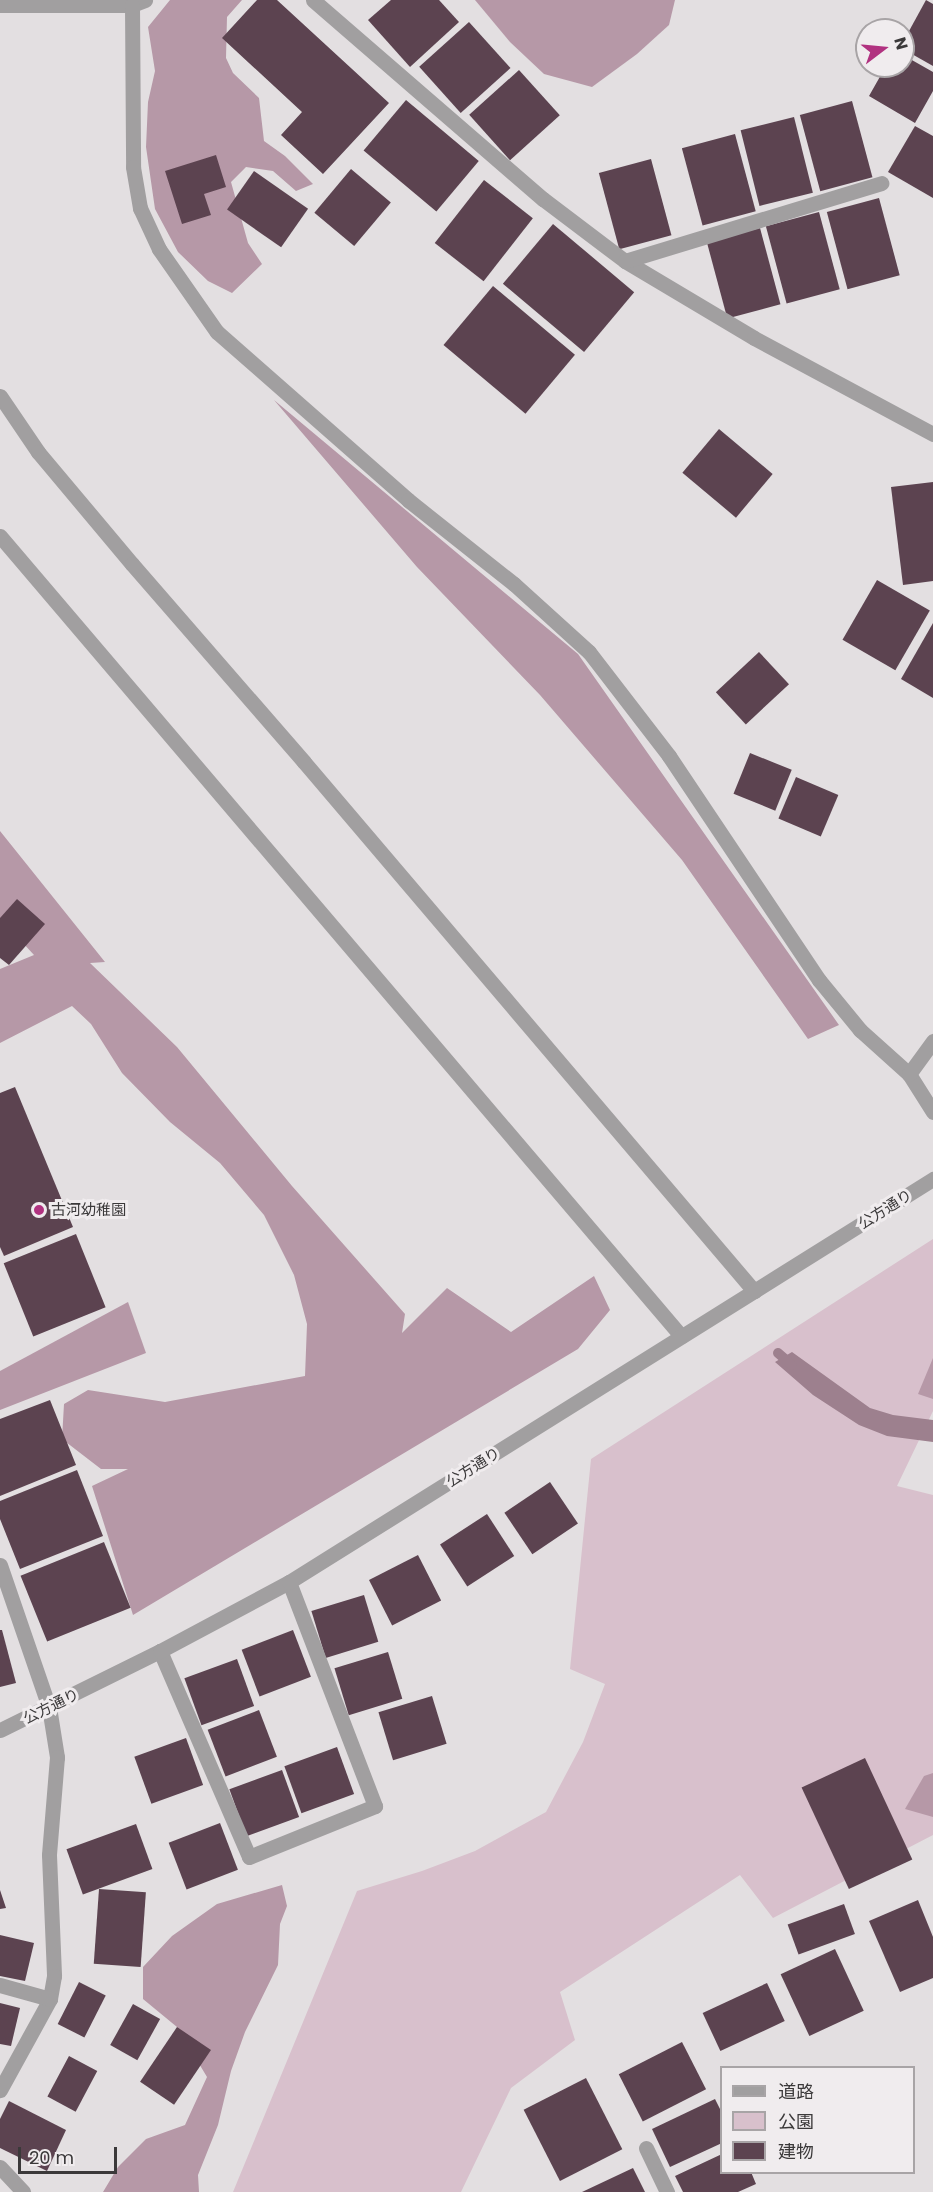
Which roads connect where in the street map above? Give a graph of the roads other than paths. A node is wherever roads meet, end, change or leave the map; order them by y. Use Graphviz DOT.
graph roads {
  1 [pos="313,0"];
  2 [pos="138,3"];
  3 [pos="0,5"];
  4 [pos="881,183"];
  5 [pos="625,261"];
  6 [pos="0,396"];
  7 [pos="933,434"];
  8 [pos="0,536"];
  9 [pos="933,1041"];
  10 [pos="909,1074"];
  11 [pos="933,1112"];
  12 [pos="933,1179"];
  13 [pos="754,1291"];
  14 [pos="681,1336"];
  15 [pos="0,1565"];
  16 [pos="289,1582"];
  17 [pos="160,1651"];
  18 [pos="49,1707"];
  19 [pos="0,1730"];
  20 [pos="0,1985"];
  21 [pos="50,2000"];
  22 [pos="0,2090"];
  23 [pos="646,2148"];
  24 [pos="0,2167"];
  25 [pos="23,2192"];
  26 [pos="667,2192"];
  1 -- 5 [label="street"];
  2 -- 3 [label="street"];
  2 -- 10 [label="street"];
  4 -- 5 [label="street"];
  5 -- 7 [label="street"];
  6 -- 13 [label="street"];
  8 -- 14 [label="street"];
  9 -- 10 [label="street"];
  10 -- 11 [label="street"];
  12 -- 13 [label="street, 公方通り"];
  13 -- 14 [label="street, 公方通り"];
  14 -- 16 [label="street, 公方通り"];
  15 -- 18 [label="street"];
  16 -- 17 [label="street, 公方通り"];
  16 -- 17 [label="street"];
  17 -- 18 [label="street, 公方通り"];
  18 -- 19 [label="street, 公方通り"];
  18 -- 21 [label="street"];
  20 -- 21 [label="street"];
  21 -- 22 [label="street"];
  23 -- 26 [label="street"];
  24 -- 25 [label="street"];
}
